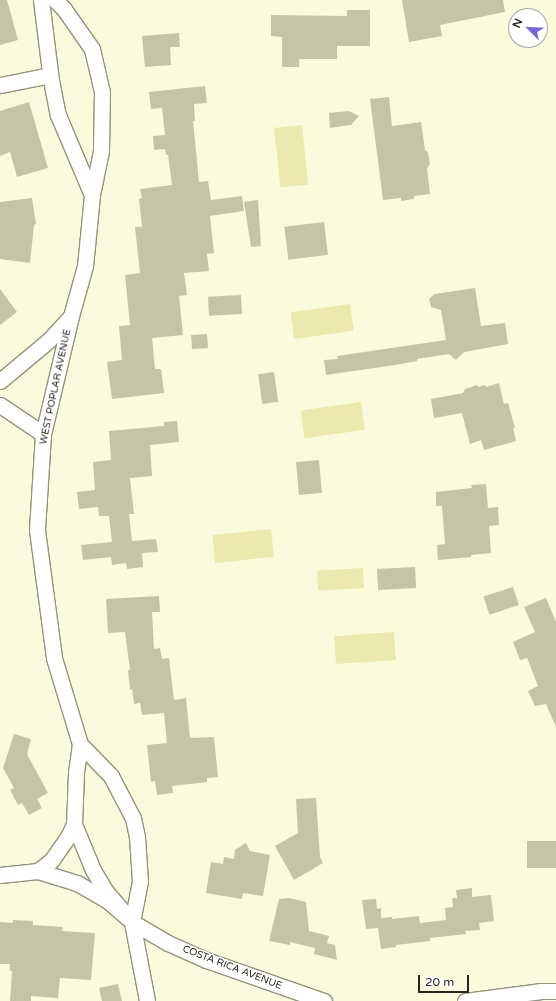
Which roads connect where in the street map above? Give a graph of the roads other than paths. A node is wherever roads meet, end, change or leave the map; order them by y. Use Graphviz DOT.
graph roads {
  1 [pos="41,0"];
  2 [pos="55,0"];
  3 [pos="50,75"];
  4 [pos="0,85"];
  5 [pos="92,195"];
  6 [pos="71,316"];
  7 [pos="0,381"];
  8 [pos="0,404"];
  9 [pos="43,434"];
  10 [pos="80,744"];
  11 [pos="74,824"];
  12 [pos="38,871"];
  13 [pos="0,875"];
  14 [pos="132,922"];
  15 [pos="556,991"];
  16 [pos="147,1001"];
  17 [pos="324,1001"];
  18 [pos="469,1001"];
  1 -- 3 [label="street, WEST POPLAR AVENUE"];
  2 -- 5 [label="street, WEST POPLAR AVENUE"];
  3 -- 4 [label="street"];
  3 -- 5 [label="street, WEST POPLAR AVENUE"];
  5 -- 6 [label="street, WEST POPLAR AVENUE"];
  6 -- 7 [label="street"];
  6 -- 9 [label="street, WEST POPLAR AVENUE"];
  8 -- 9 [label="street"];
  9 -- 10 [label="street, WEST POPLAR AVENUE"];
  10 -- 11 [label="street, WEST POPLAR AVENUE"];
  10 -- 14 [label="street, WEST POPLAR AVENUE"];
  11 -- 12 [label="street"];
  11 -- 14 [label="street, WEST POPLAR AVENUE"];
  12 -- 13 [label="street, COSTA RICA AVENUE"];
  12 -- 14 [label="street, COSTA RICA AVENUE"];
  14 -- 16 [label="street, WEST POPLAR AVENUE"];
  14 -- 17 [label="street, COSTA RICA AVENUE"];
  15 -- 18 [label="street"];
}
